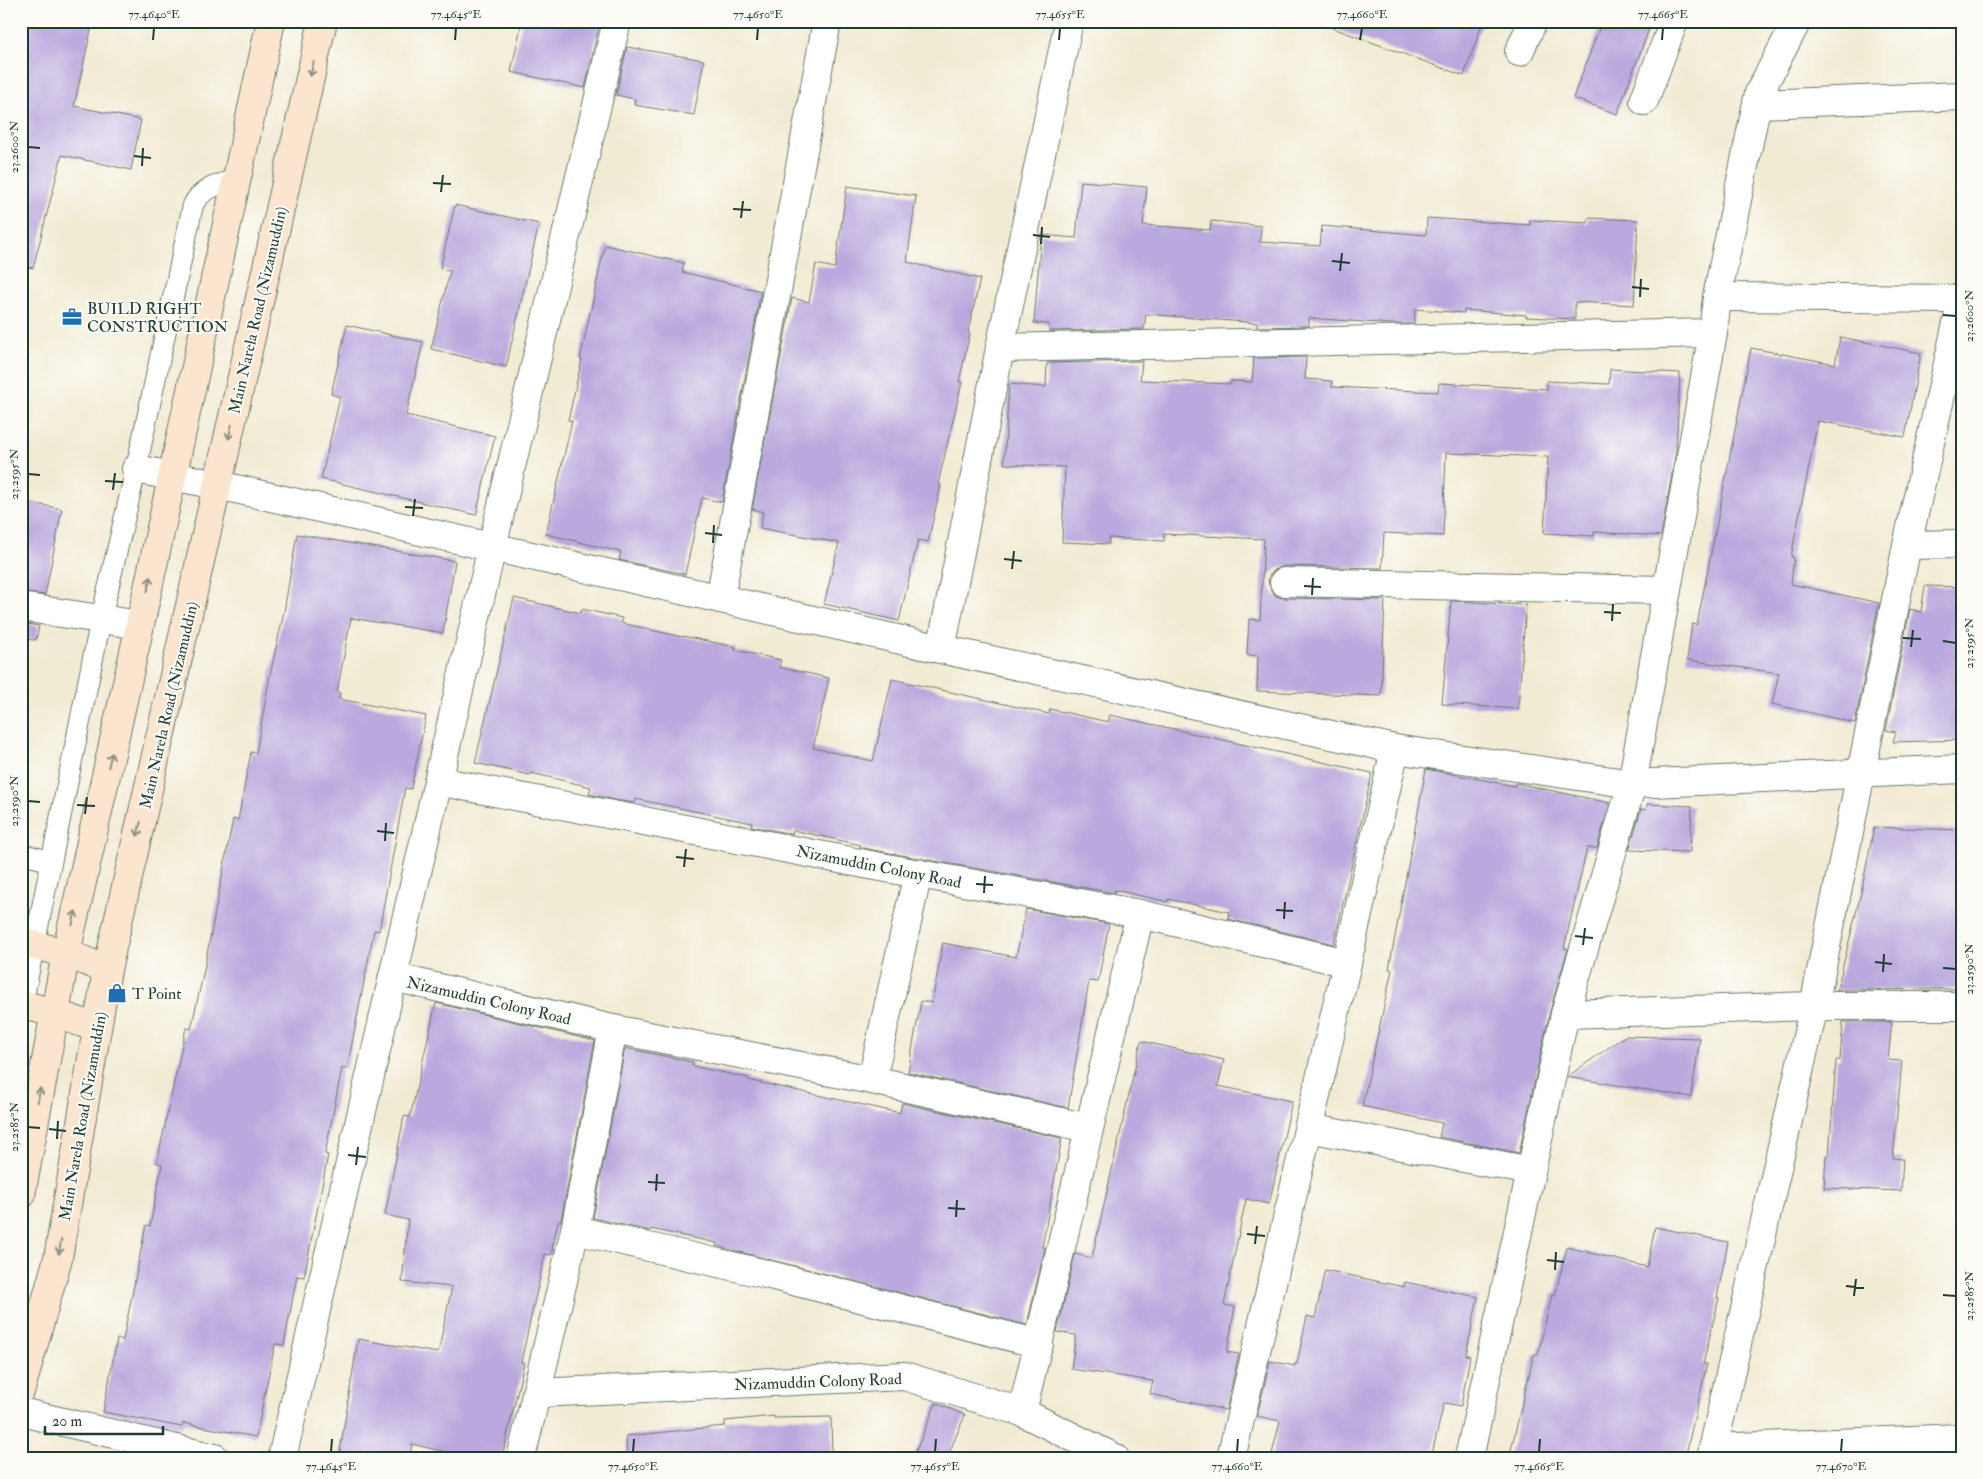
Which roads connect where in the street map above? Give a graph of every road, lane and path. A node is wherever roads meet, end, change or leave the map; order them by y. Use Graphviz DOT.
graph roads {
  1 [pos="271,21"];
  2 [pos="323,21"];
  3 [pos="617,21"];
  4 [pos="1068,21"];
  5 [pos="1532,21"];
  6 [pos="1674,21"];
  7 [pos="1797,21"];
  8 [pos="822,22"];
  9 [pos="1519,52"];
  10 [pos="1962,96"];
  11 [pos="1644,101"];
  12 [pos="1757,104"];
  13 [pos="237,179"];
  14 [pos="1716,298"];
  15 [pos="1962,300"];
  16 [pos="1713,333"];
  17 [pos="1000,348"];
  18 [pos="136,469"];
  19 [pos="171,477"];
  20 [pos="218,485"];
  21 [pos="1962,544"];
  22 [pos="1908,545"];
  23 [pos="492,547"];
  24 [pos="1284,582"];
  25 [pos="1667,590"];
  26 [pos="720,599"];
  27 [pos="21,607"];
  28 [pos="101,620"];
  29 [pos="140,625"];
  30 [pos="941,649"];
  31 [pos="1395,749"];
  32 [pos="1962,768"];
  33 [pos="1862,773"];
  34 [pos="438,781"];
  35 [pos="1632,784"];
  36 [pos="21,854"];
  37 [pos="51,861"];
  38 [pos="918,873"];
  39 [pos="1140,914"];
  40 [pos="28,943"];
  41 [pos="66,953"];
  42 [pos="1347,963"];
  43 [pos="107,970"];
  44 [pos="393,977"];
  45 [pos="22,1005"];
  46 [pos="1814,1006"];
  47 [pos="1962,1006"];
  48 [pos="54,1013"];
  49 [pos="1565,1014"];
  50 [pos="96,1028"];
  51 [pos="613,1029"];
  52 [pos="872,1080"];
  53 [pos="1088,1128"];
  54 [pos="1309,1128"];
  55 [pos="1532,1171"];
  56 [pos="21,1195"];
  57 [pos="575,1230"];
  58 [pos="1039,1344"];
  59 [pos="21,1390"];
  60 [pos="536,1393"];
  61 [pos="21,1412"];
  62 [pos="1022,1412"];
  63 [pos="1962,1438"];
  64 [pos="1712,1453"];
  65 [pos="215,1458"];
  66 [pos="282,1458"];
  67 [pos="522,1458"];
  68 [pos="1115,1458"];
  69 [pos="1231,1458"];
  70 [pos="1469,1458"];
  1 -- 13 [label="street"];
  2 -- 20 [label="street, Main Narela Road (Nizamuddin), one-way"];
  3 -- 23 [label="street"];
  4 -- 17 [label="street"];
  5 -- 9 [label="street"];
  6 -- 11 [label="street"];
  7 -- 12 [label="street"];
  8 -- 26 [label="street"];
  10 -- 12 [label="street"];
  12 -- 14 [label="street"];
  13 -- 18 [label="lane"];
  13 -- 19 [label="street"];
  14 -- 15 [label="street"];
  14 -- 16 [label="street"];
  15 -- 22 [label="street"];
  16 -- 17 [label="street"];
  16 -- 25 [label="street"];
  17 -- 30 [label="street"];
  18 -- 19 [label="street"];
  18 -- 28 [label="lane"];
  19 -- 20 [label="street"];
  29 -- 19 [label="street, one-way"];
  20 -- 23 [label="street"];
  20 -- 43 [label="street, Main Narela Road (Nizamuddin), one-way"];
  21 -- 22 [label="street"];
  22 -- 33 [label="street"];
  23 -- 26 [label="street"];
  23 -- 34 [label="street"];
  24 -- 25 [label="street"];
  25 -- 35 [label="street"];
  26 -- 30 [label="street"];
  27 -- 28 [label="street"];
  28 -- 29 [label="street"];
  28 -- 37 [label="lane"];
  41 -- 29 [label="street, one-way"];
  30 -- 31 [label="street"];
  31 -- 35 [label="street"];
  31 -- 42 [label="street"];
  32 -- 33 [label="street"];
  33 -- 35 [label="street"];
  33 -- 46 [label="street"];
  34 -- 38 [label="street, Nizamuddin Colony Road"];
  34 -- 44 [label="street"];
  35 -- 49 [label="street"];
  36 -- 37 [label="lane"];
  37 -- 40 [label="lane"];
  38 -- 39 [label="street, Nizamuddin Colony Road"];
  38 -- 52 [label="street"];
  39 -- 42 [label="street, Nizamuddin Colony Road"];
  39 -- 53 [label="street"];
  40 -- 41 [label="street"];
  40 -- 45 [label="lane"];
  41 -- 43 [label="street"];
  41 -- 48 [label="street"];
  42 -- 54 [label="street"];
  43 -- 50 [label="street, Main Narela Road (Nizamuddin)"];
  44 -- 51 [label="street, Nizamuddin Colony Road"];
  44 -- 66 [label="street"];
  45 -- 48 [label="street"];
  46 -- 47 [label="street"];
  46 -- 49 [label="street"];
  46 -- 64 [label="street"];
  48 -- 50 [label="street"];
  56 -- 48 [label="street, one-way"];
  49 -- 55 [label="street"];
  50 -- 59 [label="street, Main Narela Road (Nizamuddin), one-way"];
  51 -- 52 [label="street, Nizamuddin Colony Road"];
  51 -- 57 [label="street"];
  52 -- 53 [label="street, Nizamuddin Colony Road"];
  53 -- 58 [label="street"];
  54 -- 55 [label="street"];
  54 -- 69 [label="street"];
  55 -- 70 [label="street"];
  57 -- 58 [label="street"];
  57 -- 60 [label="street"];
  58 -- 62 [label="street"];
  60 -- 62 [label="street, Nizamuddin Colony Road"];
  60 -- 67 [label="street"];
  61 -- 65 [label="street"];
  62 -- 68 [label="street, Nizamuddin Colony Road"];
  63 -- 64 [label="street"];
}
